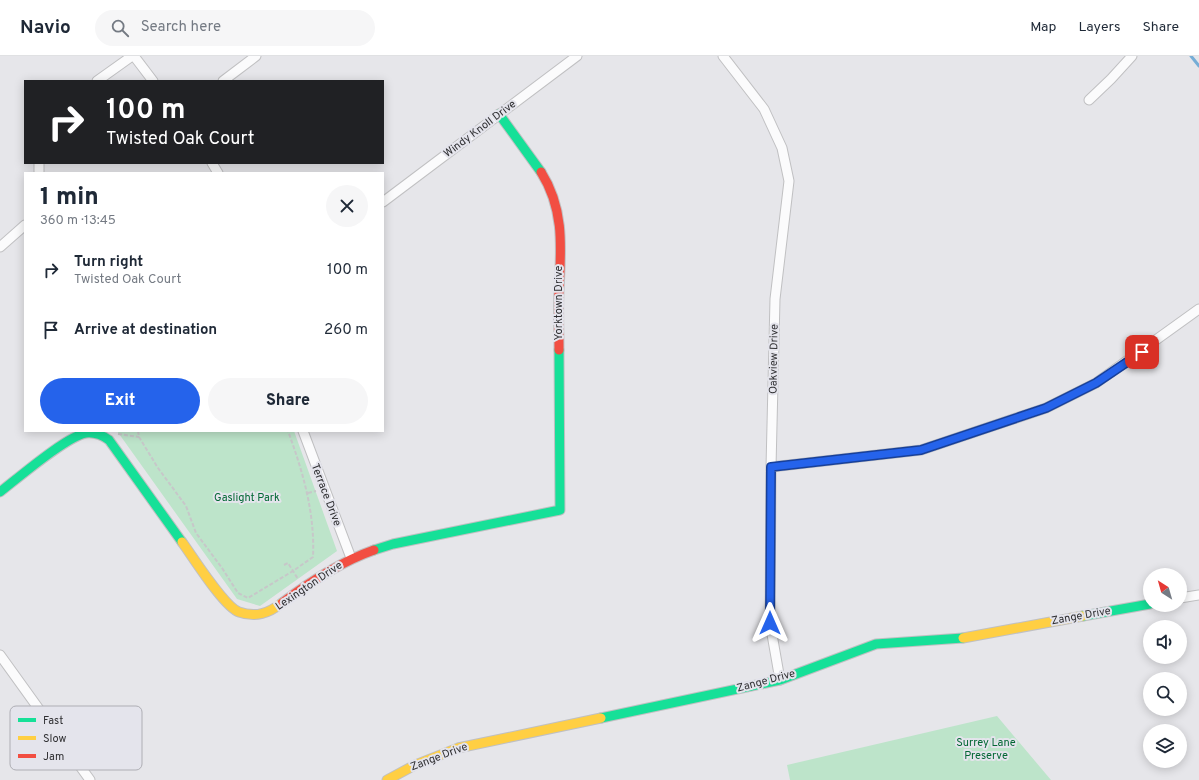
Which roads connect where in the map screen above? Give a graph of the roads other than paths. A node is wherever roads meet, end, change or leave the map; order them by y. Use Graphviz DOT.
graph roads {
  1 [pos="133,56"];
  2 [pos="256,56"];
  3 [pos="576,56"];
  4 [pos="723,56"];
  5 [pos="1132,56"];
  6 [pos="98,80"];
  7 [pos="152,80"];
  8 [pos="224,80"];
  9 [pos="1089,100"];
  10 [pos="499,114"];
  11 [pos="384,201"];
  12 [pos="24,226"];
  13 [pos="0,247"];
  14 [pos="1199,309"];
  15 [pos="86,432"];
  16 [pos="95,432"];
  17 [pos="303,432"];
  18 [pos="771,467"];
  19 [pos="0,492"];
  20 [pos="560,510"];
  21 [pos="351,558"];
  22 [pos="1199,595"];
  23 [pos="1187,597"];
  24 [pos="1143,605"];
  25 [pos="0,654"];
  26 [pos="780,680"];
  27 [pos="37,706"];
  28 [pos="83,770"];
  29 [pos="90,780"];
  30 [pos="387,780"];
  1 -- 6 [label="street"];
  1 -- 7 [label="street"];
  2 -- 8 [label="street"];
  3 -- 10 [label="street, Windy Knoll Drive"];
  4 -- 18 [label="street, Oakview Drive"];
  5 -- 9 [label="street"];
  10 -- 11 [label="street, Windy Knoll Drive"];
  10 -- 20 [label="street, Yorktown Drive"];
  12 -- 13 [label="street"];
  14 -- 18 [label="street"];
  15 -- 19 [label="street"];
  16 -- 21 [label="street, Lexington Drive"];
  17 -- 21 [label="street, Terrace Drive"];
  18 -- 26 [label="street, Oakview Drive"];
  20 -- 21 [label="street, Lexington Drive"];
  22 -- 23 [label="street"];
  24 -- 26 [label="street, Zange Drive"];
  25 -- 27 [label="street"];
  26 -- 30 [label="street, Zange Drive"];
  28 -- 29 [label="street"];
}
